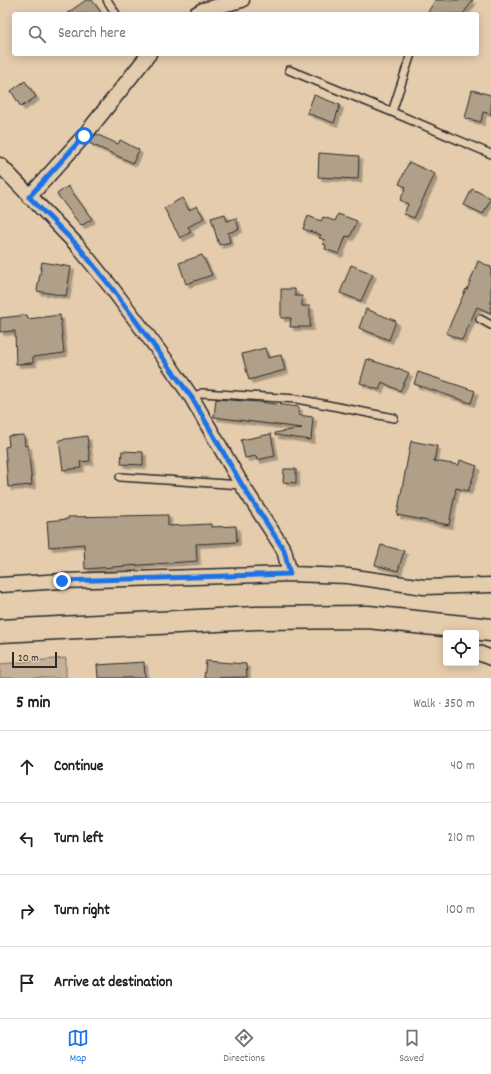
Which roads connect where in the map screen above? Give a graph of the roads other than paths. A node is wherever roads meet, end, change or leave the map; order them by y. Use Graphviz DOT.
graph roads {
  1 [pos="107,0"];
  2 [pos="242,0"];
  3 [pos="115,12"];
  4 [pos="200,12"];
  5 [pos="144,56"];
  6 [pos="410,56"];
  7 [pos="289,70"];
  8 [pos="392,112"];
  9 [pos="491,154"];
  10 [pos="0,165"];
  11 [pos="29,197"];
  12 [pos="480,319"];
  13 [pos="491,325"];
  14 [pos="192,398"];
  15 [pos="394,418"];
  16 [pos="120,477"];
  17 [pos="242,485"];
  18 [pos="290,574"];
  19 [pos="0,585"];
  20 [pos="491,585"];
  21 [pos="464,630"];
  22 [pos="479,630"];
  23 [pos="491,630"];
  24 [pos="0,631"];
  25 [pos="479,653"];
  26 [pos="491,658"];
  1 -- 3 [label="lane"];
  2 -- 4 [label="street"];
  5 -- 11 [label="street"];
  6 -- 8 [label="lane"];
  7 -- 8 [label="lane"];
  8 -- 9 [label="lane"];
  10 -- 11 [label="street"];
  11 -- 14 [label="street"];
  12 -- 13 [label="lane"];
  14 -- 15 [label="lane"];
  14 -- 17 [label="street"];
  16 -- 17 [label="lane"];
  17 -- 18 [label="street"];
  18 -- 19 [label="street"];
  18 -- 20 [label="street"];
  21 -- 24 [label="main road"];
  22 -- 23 [label="main road"];
  25 -- 26 [label="street"];
}
